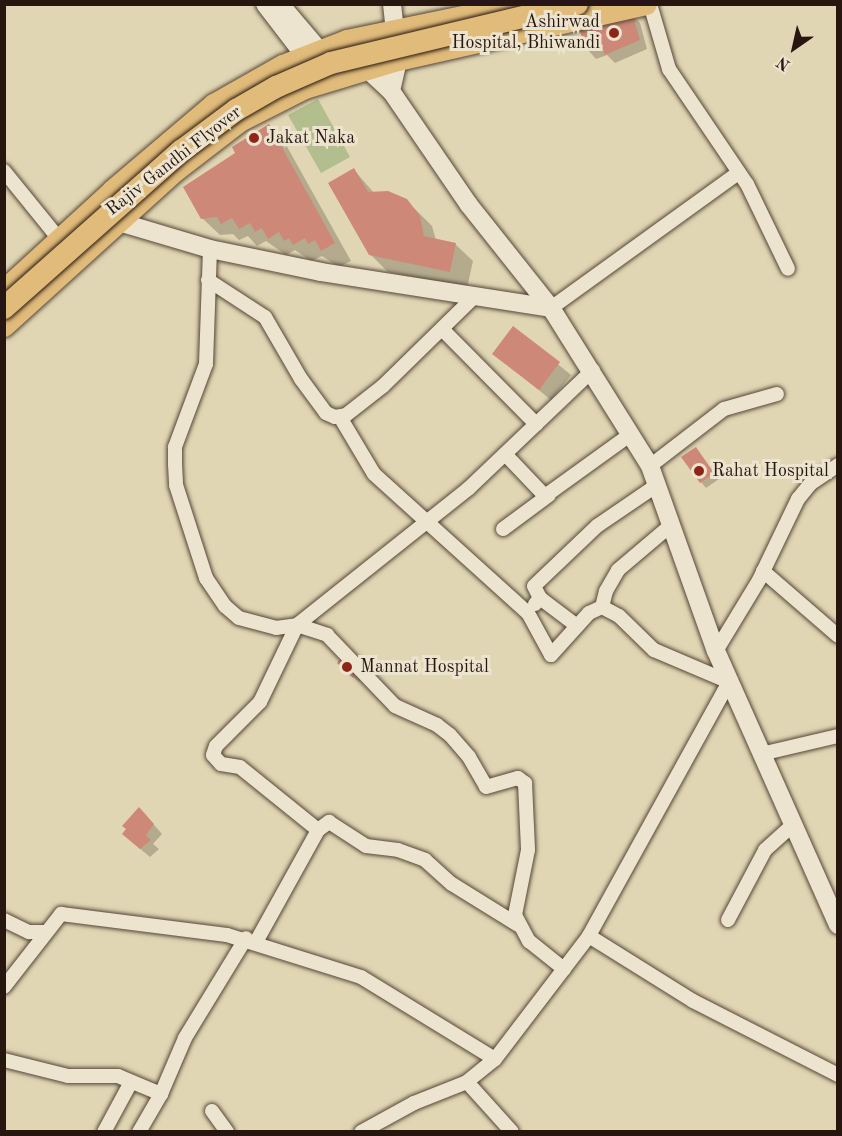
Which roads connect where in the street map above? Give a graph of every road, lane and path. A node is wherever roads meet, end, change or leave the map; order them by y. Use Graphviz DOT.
graph roads {
  1 [pos="265,4"];
  2 [pos="280,4"];
  3 [pos="392,4"];
  4 [pos="525,4"];
  5 [pos="577,4"];
  6 [pos="648,4"];
  7 [pos="550,15"];
  8 [pos="398,30"];
  9 [pos="362,38"];
  10 [pos="313,54"];
  11 [pos="398,60"];
  12 [pos="367,69"];
  13 [pos="326,80"];
  14 [pos="391,91"];
  15 [pos="4,171"];
  16 [pos="738,174"];
  17 [pos="90,213"];
  18 [pos="118,222"];
  19 [pos="60,241"];
  20 [pos="210,249"];
  21 [pos="76,261"];
  22 [pos="788,269"];
  23 [pos="208,280"];
  24 [pos="4,291"];
  25 [pos="474,297"];
  26 [pos="4,308"];
  27 [pos="551,308"];
  28 [pos="4,326"];
  29 [pos="442,329"];
  30 [pos="593,370"];
  31 [pos="777,394"];
  32 [pos="340,417"];
  33 [pos="536,424"];
  34 [pos="631,434"];
  35 [pos="505,454"];
  36 [pos="837,465"];
  37 [pos="650,466"];
  38 [pos="657,485"];
  39 [pos="549,495"];
  40 [pos="426,524"];
  41 [pos="671,525"];
  42 [pos="503,529"];
  43 [pos="763,571"];
  44 [pos="540,598"];
  45 [pos="602,607"];
  46 [pos="528,613"];
  47 [pos="297,625"];
  48 [pos="578,626"];
  49 [pos="837,636"];
  50 [pos="716,651"];
  51 [pos="729,682"];
  52 [pos="837,736"];
  53 [pos="761,754"];
  54 [pos="793,825"];
  55 [pos="318,830"];
  56 [pos="4,920"];
  57 [pos="728,920"];
  58 [pos="518,925"];
  59 [pos="837,925"];
  60 [pos="45,932"];
  61 [pos="589,936"];
  62 [pos="251,940"];
  63 [pos="564,969"];
  64 [pos="4,987"];
  65 [pos="495,1059"];
  66 [pos="4,1060"];
  67 [pos="837,1075"];
  68 [pos="131,1082"];
  69 [pos="467,1082"];
  70 [pos="161,1094"];
  71 [pos="212,1111"];
  72 [pos="104,1131"];
  73 [pos="139,1131"];
  74 [pos="227,1131"];
  75 [pos="361,1131"];
  76 [pos="512,1131"];
  1 -- 10 [label="street"];
  2 -- 10 [label="street"];
  3 -- 8 [label="street"];
  4 -- 8 [label="highway"];
  5 -- 26 [label="highway, Rajiv Gandhi Flyover, bridge"];
  6 -- 7 [label="highway"];
  6 -- 16 [label="street"];
  7 -- 11 [label="highway"];
  8 -- 9 [label="highway"];
  8 -- 11 [label="street"];
  9 -- 10 [label="highway"];
  9 -- 12 [label="street"];
  10 -- 13 [label="street"];
  10 -- 17 [label="highway"];
  11 -- 12 [label="highway"];
  11 -- 14 [label="street"];
  12 -- 13 [label="highway"];
  12 -- 14 [label="street"];
  13 -- 18 [label="highway"];
  14 -- 27 [label="street"];
  15 -- 19 [label="street"];
  16 -- 22 [label="street"];
  16 -- 27 [label="street"];
  17 -- 18 [label="street"];
  17 -- 19 [label="highway"];
  18 -- 20 [label="street"];
  18 -- 21 [label="highway"];
  19 -- 21 [label="street"];
  19 -- 24 [label="highway"];
  20 -- 23 [label="street"];
  20 -- 25 [label="street"];
  21 -- 28 [label="highway"];
  23 -- 32 [label="street"];
  23 -- 47 [label="street"];
  25 -- 27 [label="street"];
  25 -- 29 [label="street"];
  27 -- 30 [label="street"];
  29 -- 32 [label="street"];
  29 -- 33 [label="street"];
  30 -- 33 [label="street"];
  30 -- 34 [label="street"];
  31 -- 37 [label="street"];
  32 -- 40 [label="street"];
  33 -- 35 [label="street"];
  34 -- 37 [label="street"];
  34 -- 39 [label="street"];
  35 -- 39 [label="street"];
  35 -- 40 [label="street"];
  36 -- 43 [label="street"];
  37 -- 38 [label="street"];
  38 -- 41 [label="street"];
  38 -- 44 [label="street"];
  39 -- 42 [label="street"];
  40 -- 46 [label="street"];
  40 -- 47 [label="street"];
  41 -- 45 [label="street"];
  41 -- 50 [label="street"];
  43 -- 49 [label="street"];
  43 -- 50 [label="street"];
  44 -- 46 [label="street"];
  44 -- 48 [label="street"];
  45 -- 48 [label="street"];
  45 -- 51 [label="street"];
  46 -- 48 [label="street"];
  47 -- 55 [label="street"];
  47 -- 58 [label="street"];
  50 -- 51 [label="street"];
  51 -- 53 [label="street"];
  51 -- 61 [label="street"];
  52 -- 53 [label="street"];
  53 -- 54 [label="street"];
  54 -- 57 [label="street"];
  54 -- 59 [label="street"];
  55 -- 58 [label="street"];
  55 -- 62 [label="street"];
  56 -- 60 [label="street"];
  58 -- 63 [label="street"];
  60 -- 62 [label="street"];
  60 -- 64 [label="street"];
  61 -- 63 [label="street"];
  61 -- 67 [label="street"];
  62 -- 65 [label="street"];
  62 -- 70 [label="street"];
  63 -- 65 [label="street"];
  65 -- 69 [label="street"];
  66 -- 68 [label="street"];
  68 -- 70 [label="street"];
  68 -- 72 [label="street"];
  69 -- 75 [label="street"];
  69 -- 76 [label="street"];
  70 -- 73 [label="street"];
  71 -- 74 [label="street"];
}
